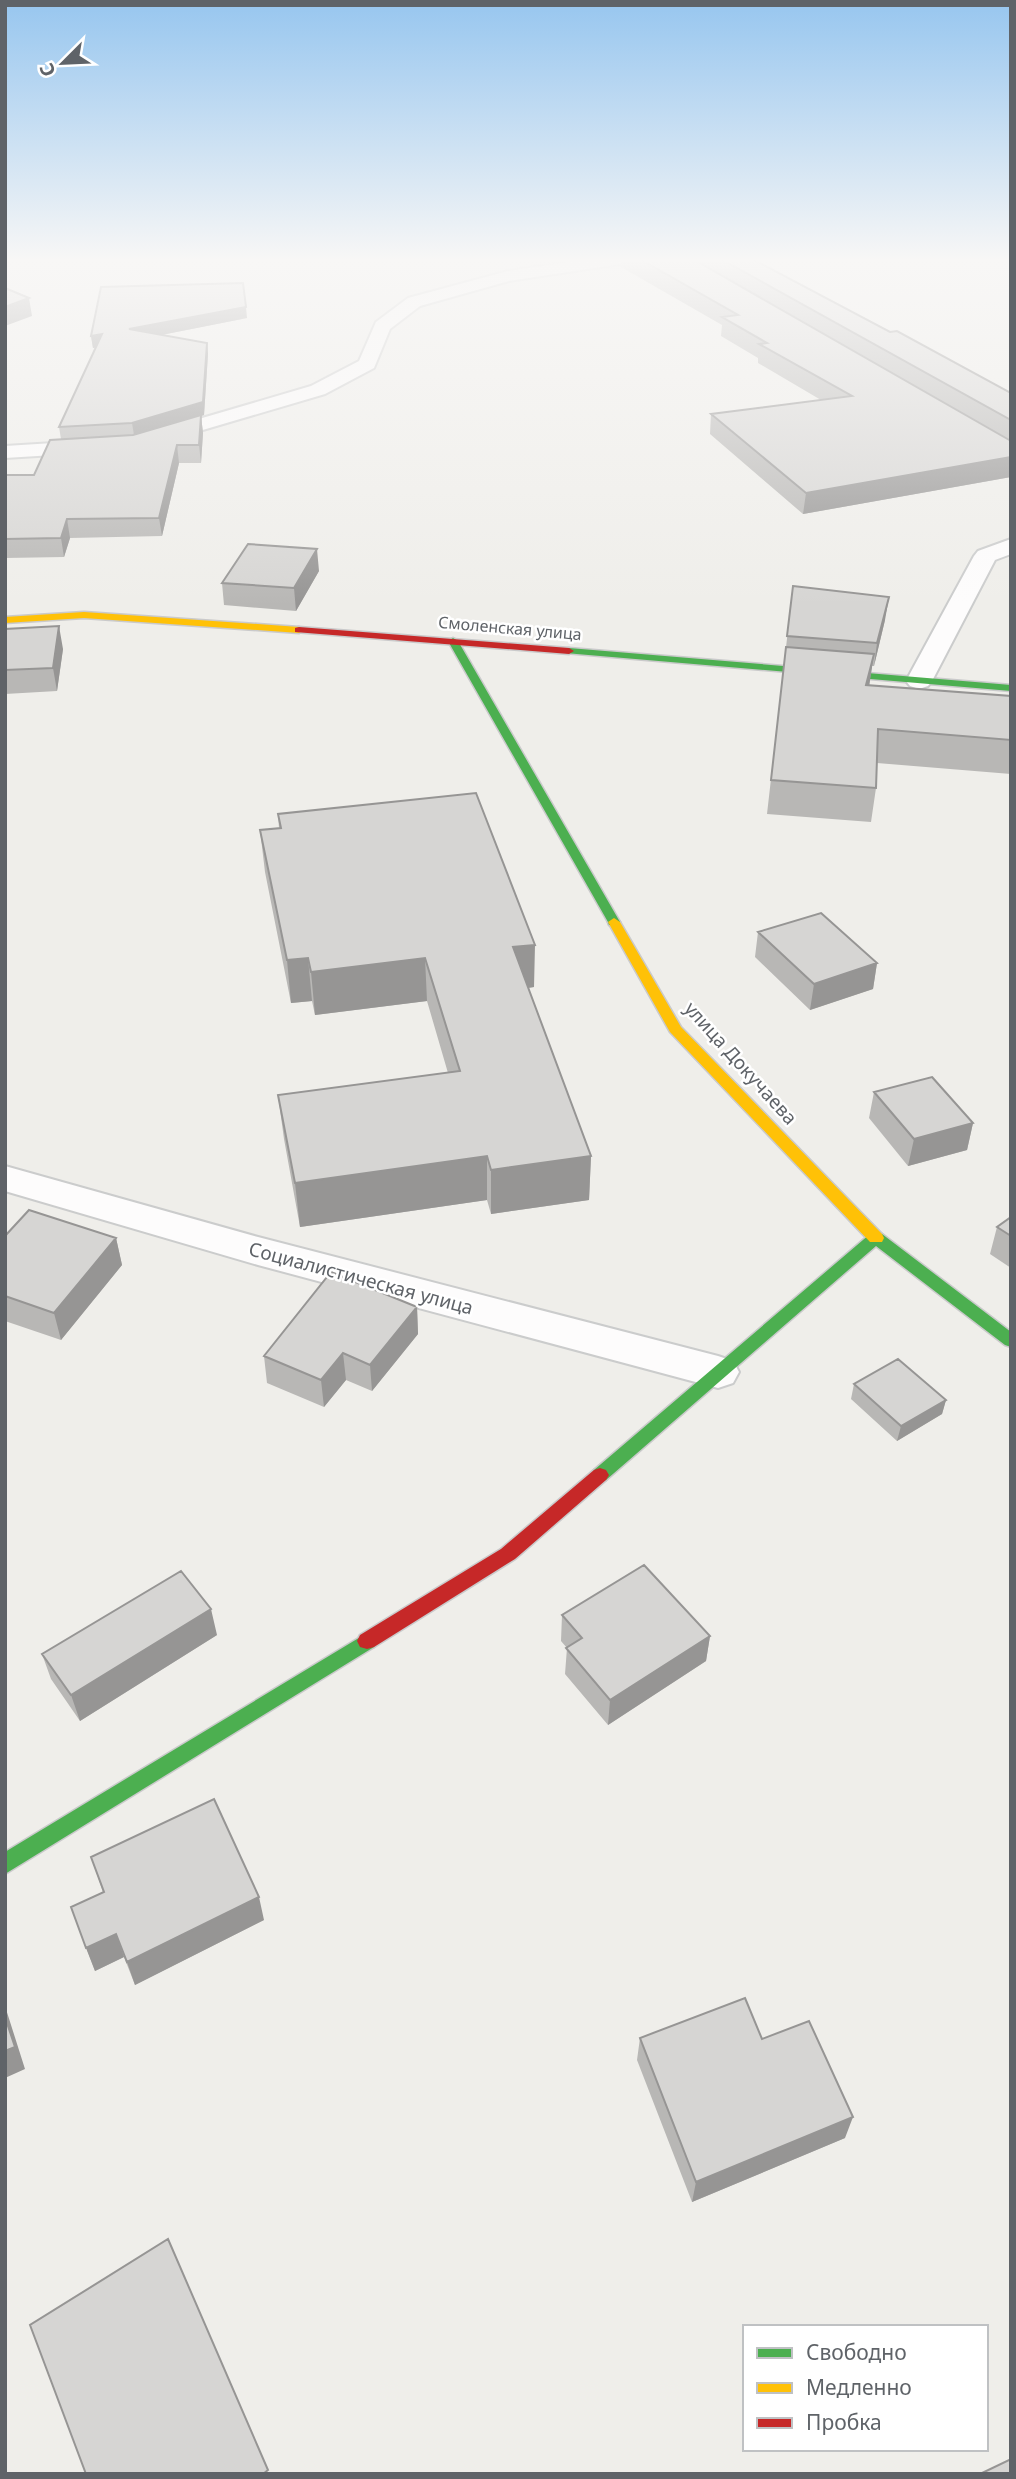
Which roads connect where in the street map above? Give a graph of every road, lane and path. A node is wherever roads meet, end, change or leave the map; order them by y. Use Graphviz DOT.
graph roads {
  1 [pos="349,374"];
  2 [pos="5,452"];
  3 [pos="1011,546"];
  4 [pos="5,620"];
  5 [pos="453,641"];
  6 [pos="919,681"];
  7 [pos="1011,688"];
  8 [pos="5,1178"];
  9 [pos="876,1238"];
  10 [pos="1011,1341"];
  11 [pos="718,1372"];
  12 [pos="5,1864"];
  1 -- 2 [label="street"];
  3 -- 6 [label="street"];
  4 -- 5 [label="street, Смоленская улица"];
  5 -- 6 [label="street, Смоленская улица"];
  5 -- 9 [label="street, улица Докучаева"];
  6 -- 7 [label="street, Смоленская улица"];
  8 -- 11 [label="street, Социалистическая улица"];
  9 -- 10 [label="street, улица Докучаева"];
  9 -- 11 [label="street"];
  11 -- 12 [label="street"];
}
